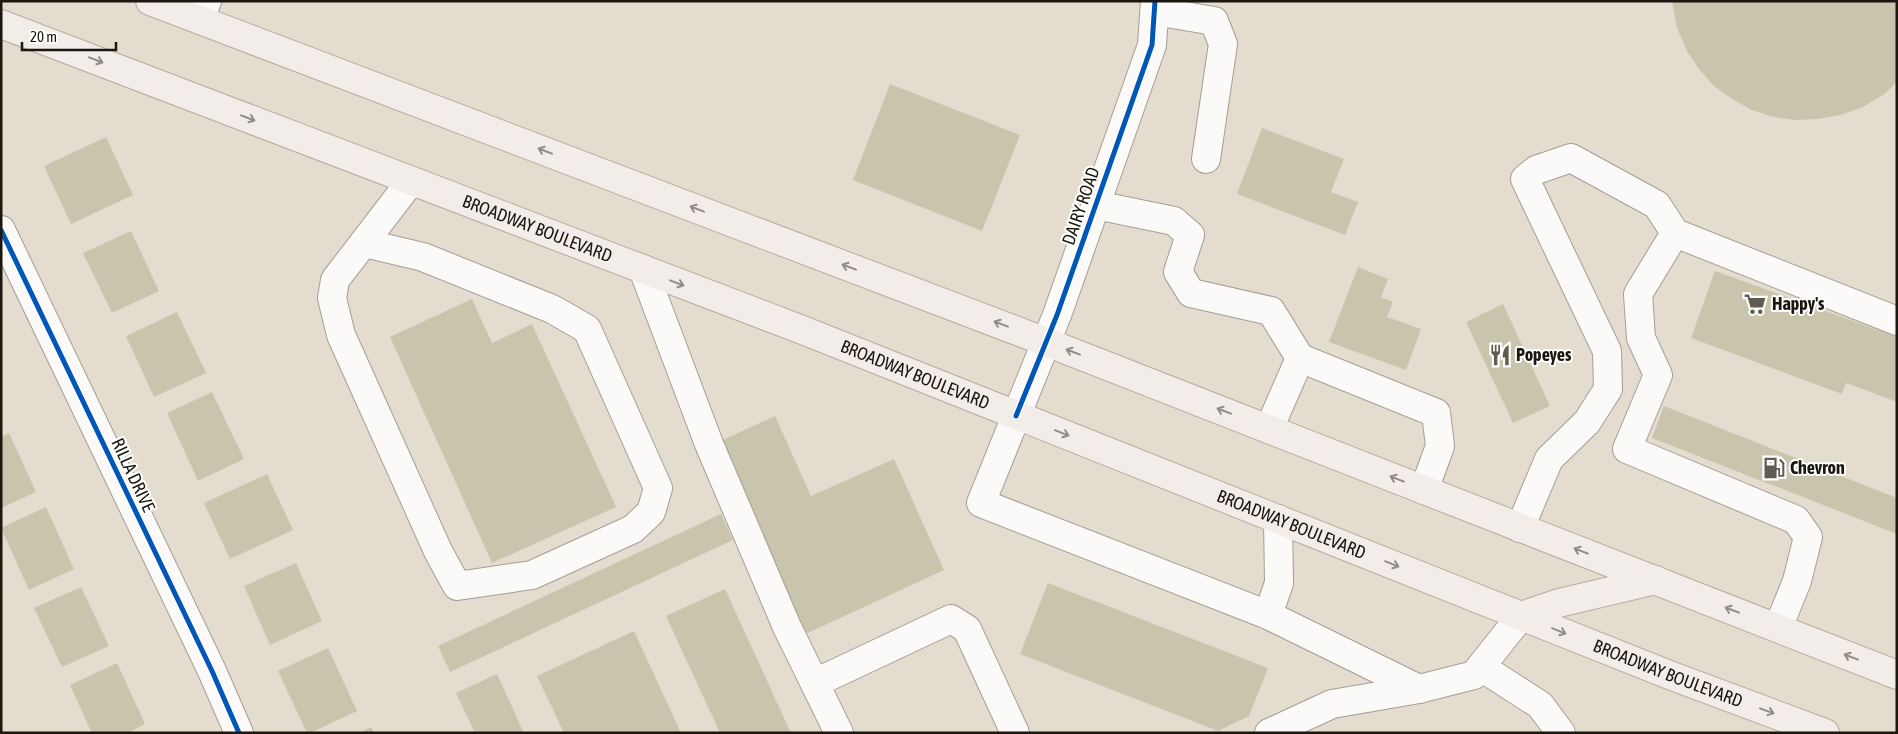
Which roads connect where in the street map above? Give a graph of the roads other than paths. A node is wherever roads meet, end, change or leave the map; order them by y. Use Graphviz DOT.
graph roads {
  1 [pos="150,1"];
  2 [pos="1155,6"];
  3 [pos="204,11"];
  4 [pos="1,24"];
  5 [pos="1206,159"];
  6 [pos="410,180"];
  7 [pos="1096,205"];
  8 [pos="1,230"];
  9 [pos="1675,233"];
  10 [pos="364,243"];
  11 [pos="643,269"];
  12 [pos="1897,321"];
  13 [pos="1046,342"];
  14 [pos="1300,358"];
  15 [pos="1016,416"];
  16 [pos="1270,429"];
  17 [pos="1424,490"];
  18 [pos="1278,519"];
  19 [pos="1520,528"];
  20 [pos="1656,580"];
  21 [pos="1268,615"];
  22 [pos="1521,616"];
  23 [pos="1778,628"];
  24 [pos="1481,667"];
  25 [pos="1897,675"];
  26 [pos="814,683"];
  27 [pos="1419,689"];
  28 [pos="239,733"];
  29 [pos="839,733"];
  30 [pos="1015,733"];
  31 [pos="1269,733"];
  32 [pos="1562,733"];
  33 [pos="1825,733"];
  1 -- 3 [label="main road"];
  2 -- 5 [label="street"];
  2 -- 7 [label="street, DAIRY ROAD"];
  13 -- 3 [label="main road, one-way"];
  4 -- 6 [label="main road, BROADWAY BOULEVARD, one-way"];
  6 -- 10 [label="street"];
  6 -- 11 [label="main road, BROADWAY BOULEVARD"];
  7 -- 13 [label="street, DAIRY ROAD"];
  7 -- 14 [label="street"];
  8 -- 28 [label="street, RILLA DRIVE"];
  9 -- 12 [label="street"];
  9 -- 19 [label="street"];
  9 -- 23 [label="street"];
  10 -- 10 [label="street"];
  11 -- 15 [label="main road, BROADWAY BOULEVARD, one-way"];
  11 -- 26 [label="street"];
  13 -- 15 [label="street, DAIRY ROAD"];
  16 -- 13 [label="main road, one-way"];
  14 -- 16 [label="street"];
  14 -- 17 [label="street"];
  15 -- 18 [label="main road, BROADWAY BOULEVARD, one-way"];
  15 -- 21 [label="street, DAIRY ROAD"];
  17 -- 16 [label="main road, one-way"];
  17 -- 19 [label="main road"];
  18 -- 21 [label="street"];
  18 -- 22 [label="main road, BROADWAY BOULEVARD, one-way"];
  20 -- 19 [label="main road, one-way"];
  20 -- 22 [label="main road"];
  23 -- 20 [label="main road, one-way"];
  21 -- 27 [label="street"];
  22 -- 24 [label="street"];
  22 -- 33 [label="main road, BROADWAY BOULEVARD, one-way"];
  25 -- 23 [label="main road, one-way"];
  24 -- 27 [label="street"];
  24 -- 32 [label="street"];
  26 -- 29 [label="street"];
  26 -- 30 [label="street"];
  27 -- 31 [label="street"];
}
